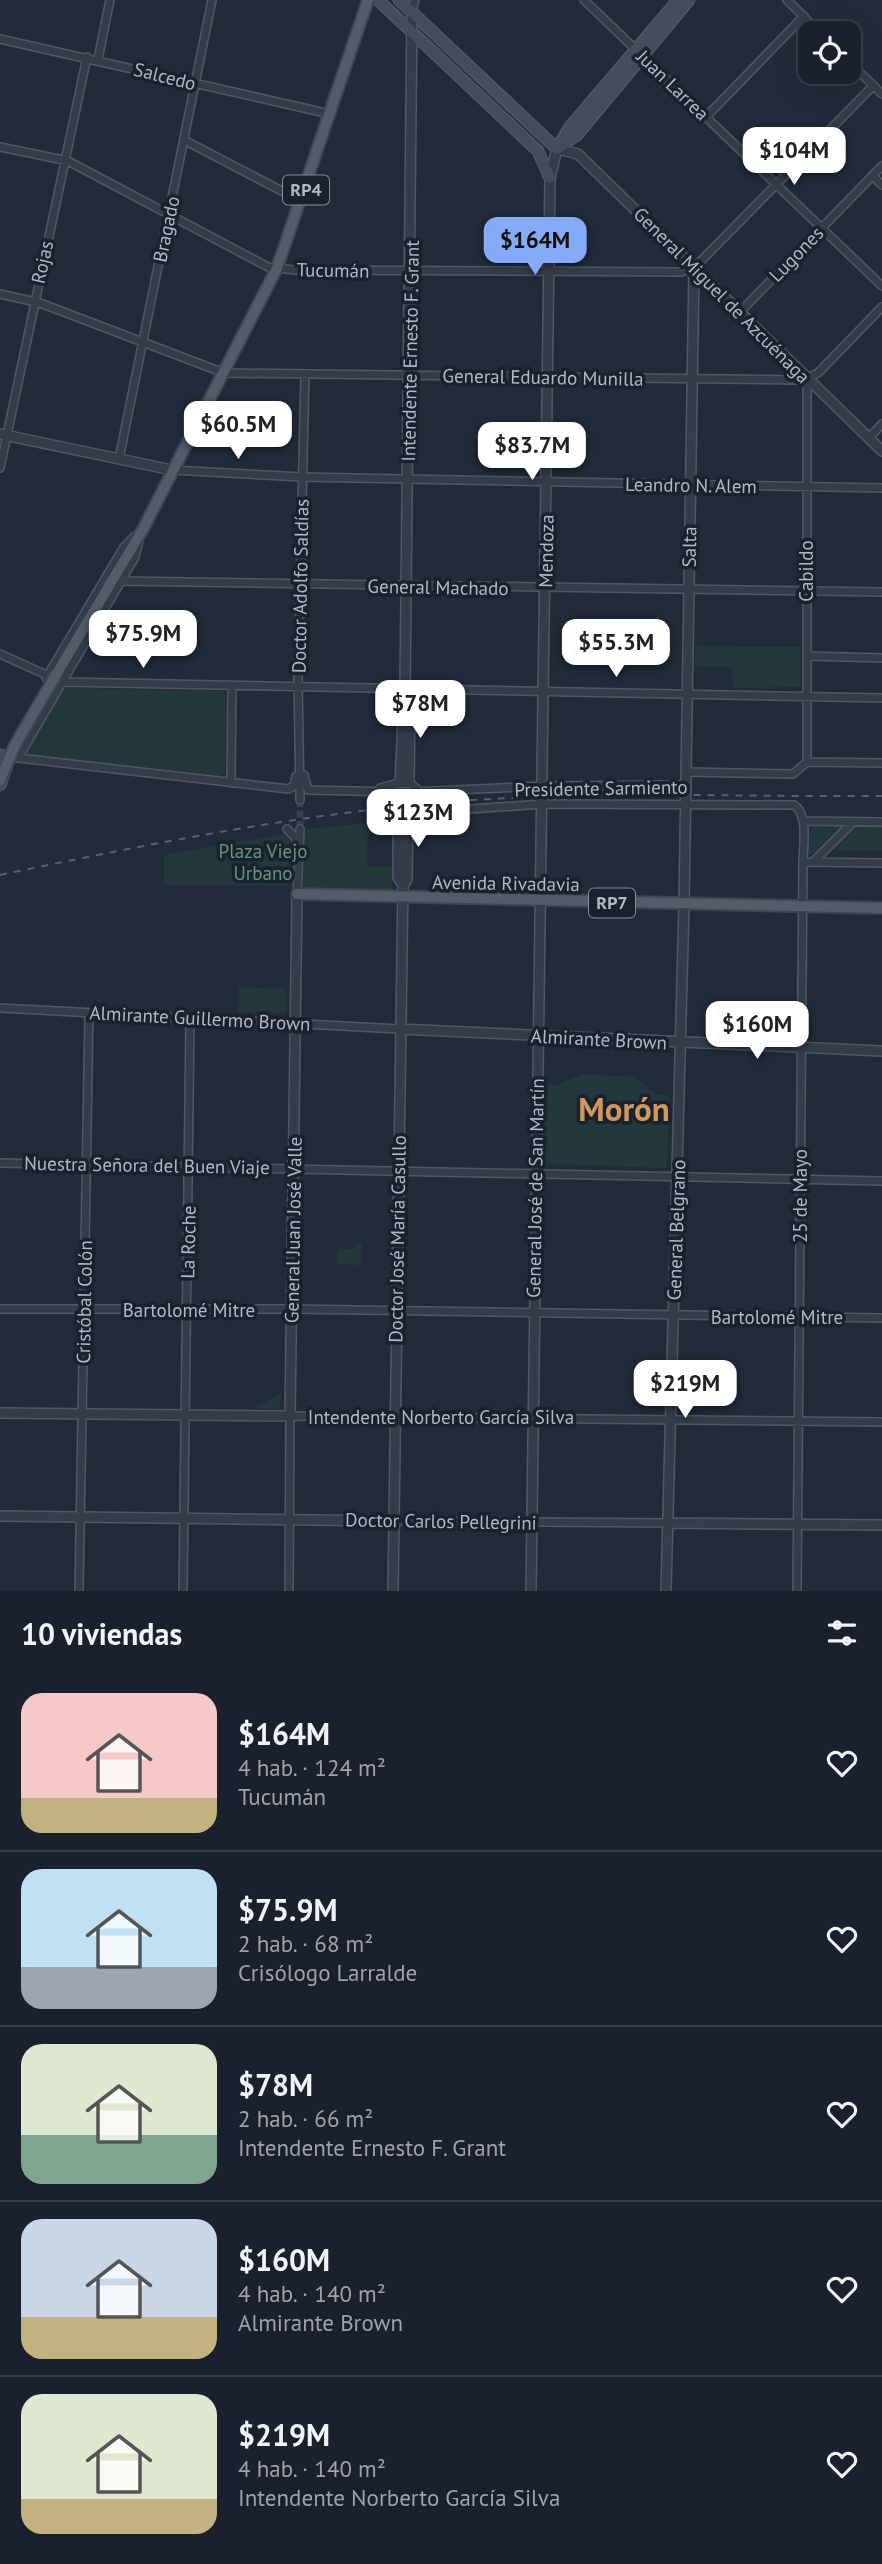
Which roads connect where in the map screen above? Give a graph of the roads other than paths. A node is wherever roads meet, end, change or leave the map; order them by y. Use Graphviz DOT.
graph roads {
  1 [pos="110,0"];
  2 [pos="212,0"];
  3 [pos="368,0"];
  4 [pos="379,0"];
  5 [pos="399,0"];
  6 [pos="415,0"];
  7 [pos="584,0"];
  8 [pos="678,0"];
  9 [pos="689,0"];
  10 [pos="788,0"];
  11 [pos="412,11"];
  12 [pos="803,16"];
  13 [pos="808,21"];
  14 [pos="412,31"];
  15 [pos="0,40"];
  16 [pos="640,53"];
  17 [pos="87,57"];
  18 [pos="98,60"];
  19 [pos="861,74"];
  20 [pos="195,84"];
  21 [pos="873,86"];
  22 [pos="882,94"];
  23 [pos="330,114"];
  24 [pos="706,117"];
  25 [pos="520,134"];
  26 [pos="184,140"];
  27 [pos="0,147"];
  28 [pos="557,149"];
  29 [pos="64,160"];
  30 [pos="882,166"];
  31 [pos="873,176"];
  32 [pos="550,177"];
  33 [pos="882,185"];
  34 [pos="776,186"];
  35 [pos="302,201"];
  36 [pos="169,214"];
  37 [pos="820,228"];
  38 [pos="277,268"];
  39 [pos="694,268"];
  40 [pos="411,270"];
  41 [pos="550,272"];
  42 [pos="882,286"];
  43 [pos="0,294"];
  44 [pos="33,301"];
  45 [pos="882,307"];
  46 [pos="739,313"];
  47 [pos="142,342"];
  48 [pos="224,373"];
  49 [pos="305,374"];
  50 [pos="410,376"];
  51 [pos="549,377"];
  52 [pos="691,379"];
  53 [pos="807,379"];
  54 [pos="882,424"];
  55 [pos="4,435"];
  56 [pos="869,438"];
  57 [pos="882,451"];
  58 [pos="118,458"];
  59 [pos="0,468"];
  60 [pos="172,470"];
  61 [pos="302,477"];
  62 [pos="409,479"];
  63 [pos="547,481"];
  64 [pos="690,485"];
  65 [pos="807,487"];
  66 [pos="882,488"];
  67 [pos="143,529"];
  68 [pos="120,581"];
  69 [pos="299,585"];
  70 [pos="406,586"];
  71 [pos="546,588"];
  72 [pos="689,590"];
  73 [pos="806,591"];
  74 [pos="882,592"];
  75 [pos="0,654"];
  76 [pos="807,656"];
  77 [pos="882,658"];
  78 [pos="54,678"];
  79 [pos="232,686"];
  80 [pos="299,687"];
  81 [pos="406,690"];
  82 [pos="544,692"];
  83 [pos="687,695"];
  84 [pos="806,697"];
  85 [pos="882,698"];
  86 [pos="5,756"];
  87 [pos="300,757"];
  88 [pos="807,762"];
  89 [pos="882,763"];
  90 [pos="686,772"];
  91 [pos="0,779"];
  92 [pos="231,783"];
  93 [pos="0,785"];
  94 [pos="686,785"];
  95 [pos="544,786"];
  96 [pos="306,788"];
  97 [pos="377,791"];
  98 [pos="405,791"];
  99 [pos="420,792"];
  100 [pos="300,800"];
  101 [pos="543,804"];
  102 [pos="686,804"];
  103 [pos="794,805"];
  104 [pos="404,814"];
  105 [pos="803,821"];
  106 [pos="853,822"];
  107 [pos="882,822"];
  108 [pos="300,828"];
  109 [pos="287,829"];
  110 [pos="803,862"];
  111 [pos="813,862"];
  112 [pos="882,863"];
  113 [pos="298,869"];
  114 [pos="403,892"];
  115 [pos="297,894"];
  116 [pos="541,901"];
  117 [pos="684,904"];
  118 [pos="802,907"];
  119 [pos="882,908"];
  120 [pos="0,1008"];
  121 [pos="89,1013"];
  122 [pos="190,1018"];
  123 [pos="295,1023"];
  124 [pos="399,1029"];
  125 [pos="537,1036"];
  126 [pos="680,1044"];
  127 [pos="802,1048"];
  128 [pos="882,1051"];
  129 [pos="0,1163"];
  130 [pos="86,1164"];
  131 [pos="189,1167"];
  132 [pos="294,1168"];
  133 [pos="398,1172"];
  134 [pos="536,1173"];
  135 [pos="677,1176"];
  136 [pos="800,1179"];
  137 [pos="882,1181"];
  138 [pos="0,1309"];
  139 [pos="292,1309"];
  140 [pos="83,1310"];
  141 [pos="187,1310"];
  142 [pos="396,1312"];
  143 [pos="534,1313"];
  144 [pos="673,1316"];
  145 [pos="800,1317"];
  146 [pos="882,1318"];
  147 [pos="0,1413"];
  148 [pos="82,1414"];
  149 [pos="186,1415"];
  150 [pos="290,1416"];
  151 [pos="394,1418"];
  152 [pos="670,1418"];
  153 [pos="533,1419"];
  154 [pos="799,1420"];
  155 [pos="882,1422"];
  156 [pos="0,1516"];
  157 [pos="80,1517"];
  158 [pos="183,1518"];
  159 [pos="290,1519"];
  160 [pos="394,1521"];
  161 [pos="532,1522"];
  162 [pos="668,1523"];
  163 [pos="798,1524"];
  164 [pos="882,1525"];
  165 [pos="79,1591"];
  166 [pos="183,1591"];
  167 [pos="289,1591"];
  168 [pos="393,1591"];
  169 [pos="531,1591"];
  170 [pos="666,1591"];
  171 [pos="797,1591"];
  1 -- 18 [label="street"];
  2 -- 20 [label="street, Bragado"];
  3 -- 23 [label="main road, RP4"];
  4 -- 14 [label="main road"];
  5 -- 11 [label="main road"];
  6 -- 11 [label="street"];
  7 -- 16 [label="street, Juan Larrea"];
  8 -- 16 [label="main road"];
  9 -- 16 [label="main road"];
  10 -- 12 [label="street"];
  11 -- 14 [label="street, Intendente Ernesto F. Grant"];
  11 -- 28 [label="main road"];
  12 -- 13 [label="street"];
  12 -- 24 [label="street"];
  14 -- 25 [label="main road"];
  14 -- 40 [label="street, Intendente Ernesto F. Grant"];
  15 -- 17 [label="street, Salcedo"];
  16 -- 24 [label="street, Juan Larrea"];
  16 -- 28 [label="main road"];
  17 -- 18 [label="street, Salcedo"];
  17 -- 29 [label="street, Rojas"];
  18 -- 20 [label="street, Salcedo"];
  19 -- 21 [label="street"];
  20 -- 23 [label="street, Salcedo"];
  20 -- 26 [label="street, Bragado"];
  21 -- 22 [label="street"];
  21 -- 34 [label="street"];
  23 -- 35 [label="main road, RP4"];
  24 -- 34 [label="street, Juan Larrea"];
  25 -- 28 [label="main road"];
  25 -- 32 [label="main road"];
  26 -- 35 [label="street"];
  26 -- 36 [label="street, Bragado"];
  27 -- 29 [label="street, Tucumán"];
  28 -- 32 [label="street, Mendoza"];
  28 -- 39 [label="street, General Miguel de Azcuénaga"];
  29 -- 36 [label="street, Tucumán"];
  29 -- 44 [label="street, Rojas"];
  30 -- 31 [label="street, Lugones"];
  31 -- 33 [label="street"];
  31 -- 37 [label="street, Lugones"];
  32 -- 41 [label="street, Mendoza"];
  34 -- 37 [label="street, Juan Larrea"];
  34 -- 39 [label="street"];
  35 -- 38 [label="main road, RP4"];
  36 -- 38 [label="street, Tucumán"];
  36 -- 47 [label="street, Bragado"];
  37 -- 42 [label="street, Juan Larrea"];
  37 -- 46 [label="street, Lugones"];
  38 -- 40 [label="street, Tucumán"];
  38 -- 48 [label="main road, RP4"];
  39 -- 41 [label="street, Tucumán"];
  39 -- 46 [label="street, General Miguel de Azcuénaga"];
  39 -- 52 [label="street, Salta"];
  40 -- 41 [label="street, Tucumán"];
  40 -- 50 [label="street, Intendente Ernesto F. Grant"];
  41 -- 51 [label="street, Mendoza"];
  43 -- 44 [label="street, General Eduardo Munilla"];
  44 -- 47 [label="street, General Eduardo Munilla"];
  44 -- 55 [label="street, Rojas"];
  45 -- 53 [label="street"];
  46 -- 53 [label="street, General Miguel de Azcuénaga"];
  47 -- 48 [label="street, General Eduardo Munilla"];
  47 -- 58 [label="street, Bragado"];
  48 -- 49 [label="street, General Eduardo Munilla"];
  48 -- 60 [label="main road, RP4"];
  49 -- 50 [label="street, General Eduardo Munilla"];
  49 -- 61 [label="street, Doctor Adolfo Saldías"];
  50 -- 51 [label="street, General Eduardo Munilla"];
  50 -- 62 [label="street, Intendente Ernesto F. Grant"];
  51 -- 52 [label="street, General Eduardo Munilla"];
  51 -- 63 [label="street, Mendoza"];
  52 -- 53 [label="street, General Eduardo Munilla"];
  52 -- 64 [label="street, Salta"];
  53 -- 56 [label="street, General Miguel de Azcuénaga"];
  53 -- 65 [label="street, Cabildo"];
  54 -- 56 [label="street"];
  55 -- 58 [label="street, Leandro N. Alem"];
  55 -- 59 [label="street, Rojas"];
  56 -- 57 [label="street, General Miguel de Azcuénaga"];
  58 -- 60 [label="street, Leandro N. Alem"];
  60 -- 61 [label="street, Leandro N. Alem"];
  60 -- 67 [label="main road, RP4"];
  61 -- 62 [label="street, Leandro N. Alem"];
  61 -- 69 [label="street, Doctor Adolfo Saldías"];
  62 -- 63 [label="street, Leandro N. Alem"];
  62 -- 70 [label="street, Intendente Ernesto F. Grant"];
  63 -- 64 [label="street, Leandro N. Alem"];
  63 -- 71 [label="street, Mendoza"];
  64 -- 65 [label="street, Leandro N. Alem"];
  64 -- 72 [label="street, Salta"];
  65 -- 66 [label="street, Leandro N. Alem"];
  65 -- 73 [label="street, Cabildo"];
  67 -- 68 [label="street"];
  67 -- 78 [label="main road, RP4"];
  67 -- 78 [label="street"];
  68 -- 69 [label="street, General Machado"];
  68 -- 78 [label="street"];
  69 -- 70 [label="street, General Machado"];
  69 -- 80 [label="street, Doctor Adolfo Saldías"];
  70 -- 71 [label="street, General Machado"];
  70 -- 81 [label="street, Intendente Ernesto F. Grant"];
  71 -- 72 [label="street, General Machado"];
  71 -- 82 [label="street, Mendoza"];
  72 -- 73 [label="street, General Machado"];
  72 -- 83 [label="street, Salta"];
  73 -- 74 [label="street, General Machado"];
  73 -- 76 [label="street, Cabildo"];
  75 -- 78 [label="street"];
  76 -- 77 [label="street"];
  76 -- 84 [label="street, Cabildo"];
  78 -- 79 [label="street"];
  78 -- 86 [label="street"];
  78 -- 86 [label="street"];
  78 -- 91 [label="main road, RP4, bridge"];
  79 -- 80 [label="street"];
  79 -- 92 [label="street"];
  80 -- 81 [label="street"];
  80 -- 87 [label="street, Doctor Adolfo Saldías"];
  81 -- 82 [label="street"];
  81 -- 97 [label="street, Intendente Ernesto F. Grant"];
  81 -- 98 [label="street, Intendente Ernesto F. Grant"];
  81 -- 99 [label="street, Intendente Ernesto F. Grant"];
  82 -- 83 [label="street"];
  82 -- 95 [label="street, Mendoza"];
  83 -- 84 [label="street"];
  83 -- 90 [label="street, Salta"];
  84 -- 85 [label="street"];
  84 -- 88 [label="street, Cabildo"];
  86 -- 92 [label="street"];
  86 -- 93 [label="main road"];
  87 -- 92 [label="street, Doctor Adolfo Saldías"];
  87 -- 96 [label="street, Doctor Adolfo Saldías"];
  87 -- 100 [label="street"];
  88 -- 89 [label="street"];
  88 -- 90 [label="street, Presidente Sarmiento"];
  90 -- 94 [label="street, Salta"];
  94 -- 95 [label="street, Presidente Sarmiento"];
  94 -- 102 [label="street, General Belgrano"];
  95 -- 99 [label="street, Presidente Sarmiento"];
  95 -- 101 [label="street, General José de San Martín"];
  96 -- 97 [label="street, Presidente Sarmiento"];
  97 -- 98 [label="street, Presidente Sarmiento"];
  98 -- 99 [label="street, Presidente Sarmiento"];
  101 -- 102 [label="street, Presidente Sarmiento"];
  101 -- 104 [label="street, Presidente Sarmiento"];
  101 -- 116 [label="street, General José de San Martín"];
  102 -- 103 [label="street, Presidente Sarmiento"];
  102 -- 117 [label="street, General Belgrano"];
  103 -- 105 [label="street, 25 de Mayo"];
  104 -- 114 [label="street, Doctor José María Casullo"];
  105 -- 106 [label="street"];
  105 -- 110 [label="street, 25 de Mayo"];
  106 -- 107 [label="street"];
  106 -- 111 [label="street"];
  108 -- 113 [label="street, General Juan José Valle"];
  109 -- 113 [label="street, General Juan José Valle"];
  110 -- 111 [label="street"];
  110 -- 118 [label="street, 25 de Mayo"];
  111 -- 112 [label="street"];
  113 -- 115 [label="street, General Juan José Valle"];
  114 -- 115 [label="main road, Avenida Rivadavia / RP7"];
  114 -- 116 [label="main road, Avenida Rivadavia / RP7"];
  114 -- 124 [label="street, Doctor José María Casullo"];
  115 -- 123 [label="street, General Juan José Valle"];
  116 -- 117 [label="main road, Avenida Rivadavia / RP7"];
  116 -- 125 [label="street, General José de San Martín"];
  117 -- 118 [label="main road, Avenida Rivadavia / RP7"];
  117 -- 126 [label="street, General Belgrano"];
  118 -- 119 [label="main road, Avenida Rivadavia / RP7"];
  118 -- 127 [label="street, 25 de Mayo"];
  120 -- 121 [label="street, Almirante Guillermo Brown"];
  121 -- 122 [label="street, Almirante Guillermo Brown"];
  121 -- 130 [label="street, Cristóbal Colón"];
  122 -- 123 [label="street, Almirante Guillermo Brown"];
  122 -- 131 [label="street, La Roche"];
  123 -- 124 [label="street, Almirante Guillermo Brown"];
  123 -- 132 [label="street, General Juan José Valle"];
  124 -- 125 [label="street, Almirante Brown"];
  124 -- 133 [label="street, Doctor José María Casullo"];
  125 -- 126 [label="street, Almirante Brown"];
  125 -- 134 [label="street, General José de San Martín"];
  126 -- 127 [label="street, Almirante Brown"];
  126 -- 135 [label="street, General Belgrano"];
  127 -- 128 [label="street, Almirante Brown"];
  127 -- 136 [label="street, 25 de Mayo"];
  129 -- 130 [label="street, Nuestra Señora del Buen Viaje"];
  130 -- 131 [label="street, Nuestra Señora del Buen Viaje"];
  130 -- 140 [label="street, Cristóbal Colón"];
  131 -- 132 [label="street, Nuestra Señora del Buen Viaje"];
  131 -- 141 [label="street, La Roche"];
  132 -- 133 [label="street, Nuestra Señora del Buen Viaje"];
  132 -- 139 [label="street, General Juan José Valle"];
  133 -- 134 [label="street, Nuestra Señora del Buen Viaje"];
  133 -- 142 [label="street, Doctor José María Casullo"];
  134 -- 135 [label="street, Nuestra Señora del Buen Viaje"];
  134 -- 143 [label="street, General José de San Martín"];
  135 -- 136 [label="street, Nuestra Señora del Buen Viaje"];
  135 -- 144 [label="street, General Belgrano"];
  136 -- 137 [label="street, Nuestra Señora del Buen Viaje"];
  136 -- 145 [label="street, 25 de Mayo"];
  138 -- 140 [label="street, Bartolomé Mitre"];
  139 -- 141 [label="street, Bartolomé Mitre"];
  139 -- 142 [label="street, Bartolomé Mitre"];
  139 -- 150 [label="street, General Juan José Valle"];
  140 -- 141 [label="street, Bartolomé Mitre"];
  140 -- 148 [label="street, Cristóbal Colón"];
  141 -- 149 [label="street, La Roche"];
  142 -- 143 [label="street, Bartolomé Mitre"];
  142 -- 151 [label="street, Doctor José María Casullo"];
  143 -- 144 [label="street, Bartolomé Mitre"];
  143 -- 153 [label="street, General José de San Martín"];
  144 -- 145 [label="street, Bartolomé Mitre"];
  144 -- 152 [label="street, General Belgrano"];
  145 -- 146 [label="street, Bartolomé Mitre"];
  145 -- 154 [label="street, 25 de Mayo"];
  147 -- 148 [label="street, Intendente Norberto García Silva"];
  148 -- 149 [label="street, Intendente Norberto García Silva"];
  148 -- 157 [label="street, Cristóbal Colón"];
  149 -- 150 [label="street, Intendente Norberto García Silva"];
  149 -- 158 [label="street, La Roche"];
  150 -- 151 [label="street, Intendente Norberto García Silva"];
  150 -- 159 [label="street, General Juan José Valle"];
  151 -- 153 [label="street, Intendente Norberto García Silva"];
  151 -- 160 [label="street, Doctor José María Casullo"];
  152 -- 153 [label="street, Intendente Norberto García Silva"];
  152 -- 154 [label="street, Intendente Norberto García Silva"];
  152 -- 162 [label="street, General Belgrano"];
  153 -- 161 [label="street, General José de San Martín"];
  154 -- 155 [label="street, Intendente Norberto García Silva"];
  154 -- 163 [label="street, 25 de Mayo"];
  156 -- 157 [label="street, Doctor Carlos Pellegrini"];
  157 -- 158 [label="street, Doctor Carlos Pellegrini"];
  157 -- 165 [label="street, Cristóbal Colón"];
  158 -- 159 [label="street, Doctor Carlos Pellegrini"];
  158 -- 166 [label="street, La Roche"];
  159 -- 160 [label="street, Doctor Carlos Pellegrini"];
  159 -- 167 [label="street, General Juan José Valle"];
  160 -- 161 [label="street, Doctor Carlos Pellegrini"];
  160 -- 168 [label="street, Doctor José María Casullo"];
  161 -- 162 [label="street, Doctor Carlos Pellegrini"];
  161 -- 169 [label="street, General José de San Martín"];
  162 -- 163 [label="street, Doctor Carlos Pellegrini"];
  162 -- 170 [label="street, General Belgrano"];
  163 -- 164 [label="street, Doctor Carlos Pellegrini"];
  163 -- 171 [label="street, 25 de Mayo"];
}
